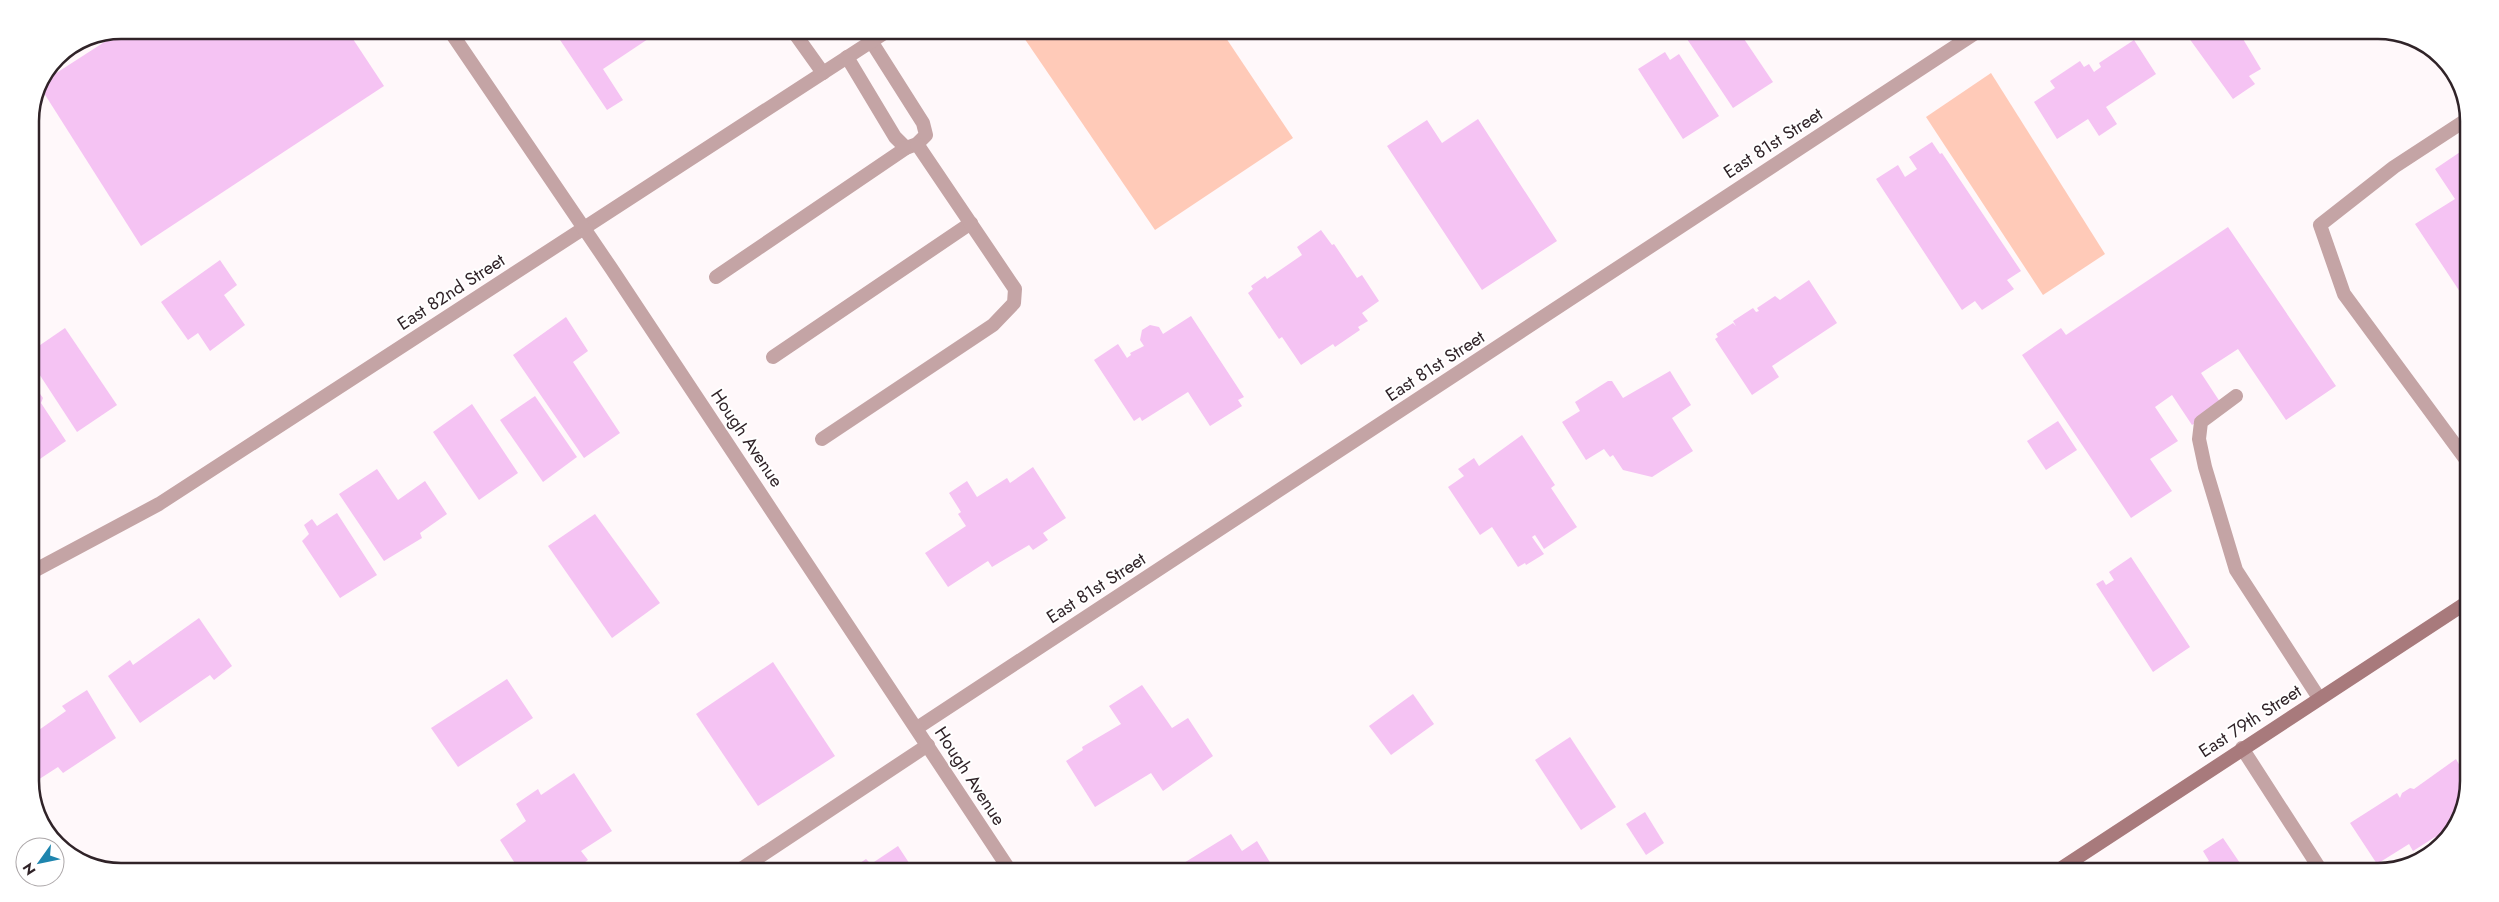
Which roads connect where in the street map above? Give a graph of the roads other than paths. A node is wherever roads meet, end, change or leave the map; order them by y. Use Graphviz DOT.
graph roads {
  1 [pos="455,39"];
  2 [pos="799,39"];
  3 [pos="874,39"];
  4 [pos="1966,39"];
  5 [pos="871,41"];
  6 [pos="848,56"];
  7 [pos="822,73"];
  8 [pos="2460,124"];
  9 [pos="912,146"];
  10 [pos="971,223"];
  11 [pos="584,227"];
  12 [pos="716,277"];
  13 [pos="773,357"];
  14 [pos="2236,396"];
  15 [pos="822,439"];
  16 [pos="2460,453"];
  17 [pos="39,568"];
  18 [pos="2460,607"];
  19 [pos="2319,698"];
  20 [pos="916,728"];
  21 [pos="928,746"];
  22 [pos="2242,748"];
  23 [pos="750,863"];
  24 [pos="1005,863"];
  25 [pos="2068,863"];
  26 [pos="2316,863"];
  1 -- 11 [label="street, Hough Avenue"];
  2 -- 7 [label="street"];
  3 -- 5 [label="street, East 82nd Street"];
  4 -- 20 [label="street, East 81st Street"];
  5 -- 6 [label="street, East 82nd Street"];
  5 -- 9 [label="street"];
  6 -- 7 [label="street, East 82nd Street"];
  6 -- 9 [label="street"];
  7 -- 11 [label="street, East 82nd Street"];
  8 -- 16 [label="street"];
  9 -- 10 [label="street"];
  9 -- 12 [label="street"];
  10 -- 13 [label="street"];
  10 -- 15 [label="street"];
  11 -- 17 [label="street, East 82nd Street"];
  11 -- 20 [label="street, Hough Avenue"];
  14 -- 19 [label="street"];
  18 -- 19 [label="main road, East 79th Street"];
  19 -- 22 [label="main road, East 79th Street"];
  20 -- 21 [label="street, Hough Avenue"];
  21 -- 23 [label="street"];
  21 -- 24 [label="street, Hough Avenue"];
  22 -- 25 [label="main road, East 79th Street"];
  22 -- 26 [label="street"];
}
